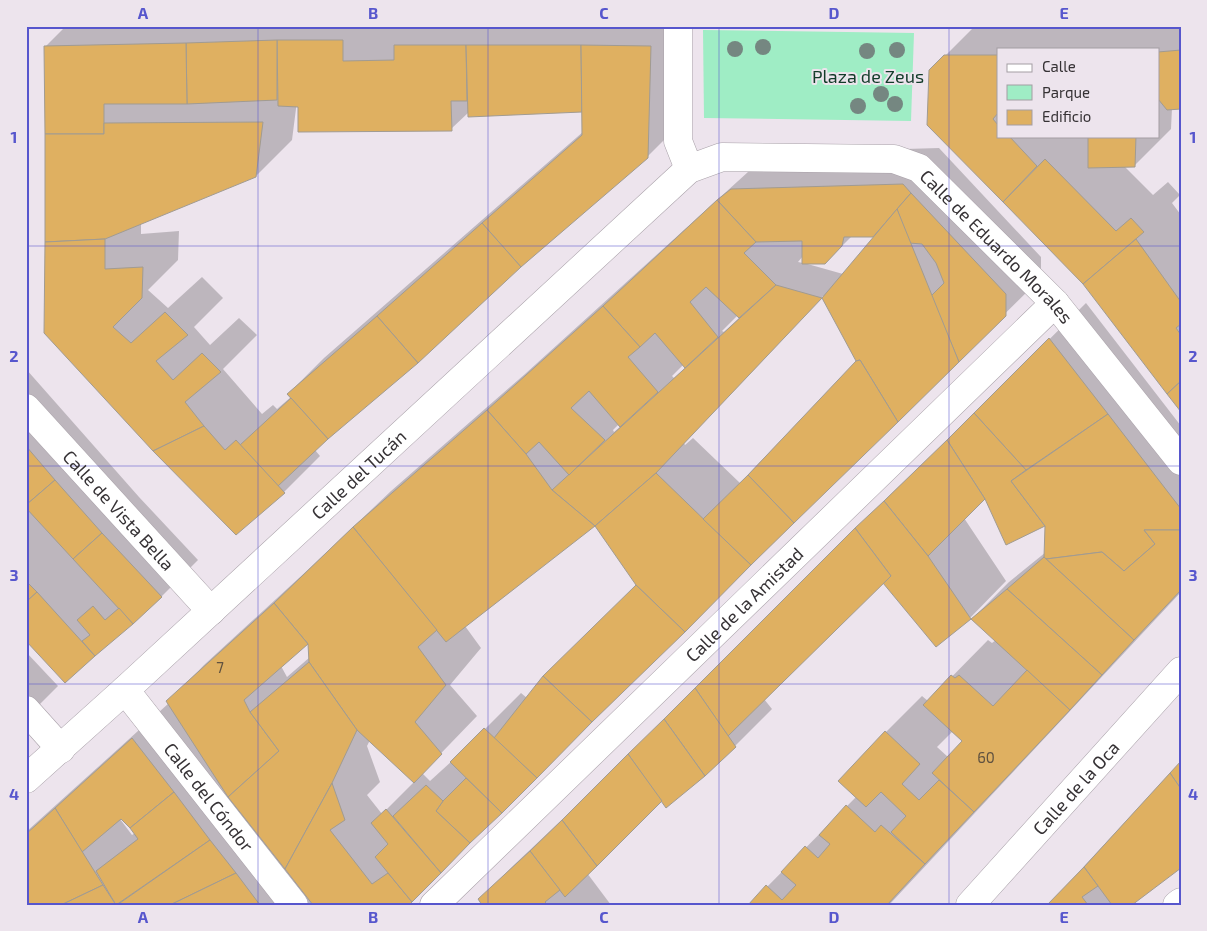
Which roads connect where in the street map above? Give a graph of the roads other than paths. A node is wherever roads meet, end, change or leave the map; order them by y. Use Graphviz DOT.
graph roads {
  1 [pos="678,26"];
  2 [pos="690,169"];
  3 [pos="1055,303"];
  4 [pos="26,408"];
  5 [pos="1181,461"];
  6 [pos="211,611"];
  7 [pos="1181,672"];
  8 [pos="126,690"];
  9 [pos="26,710"];
  10 [pos="61,749"];
  11 [pos="26,779"];
  12 [pos="444,901"];
  13 [pos="1181,902"];
  14 [pos="294,905"];
  15 [pos="970,905"];
  16 [pos="1177,905"];
  1 -- 2 [label="street"];
  2 -- 3 [label="street, Calle de Eduardo Morales"];
  2 -- 6 [label="street, Calle del Tucán"];
  3 -- 5 [label="street, Calle de Eduardo Morales"];
  3 -- 12 [label="street, Calle de la Amistad"];
  4 -- 6 [label="street, Calle de Vista Bella"];
  6 -- 8 [label="street, Calle del Tucán"];
  7 -- 15 [label="street, Calle de la Oca"];
  8 -- 10 [label="street, Calle del Tucán"];
  8 -- 14 [label="street, Calle del Cóndor"];
  9 -- 10 [label="street"];
  10 -- 11 [label="street, Calle del Tucán"];
  13 -- 16 [label="street"];
}
